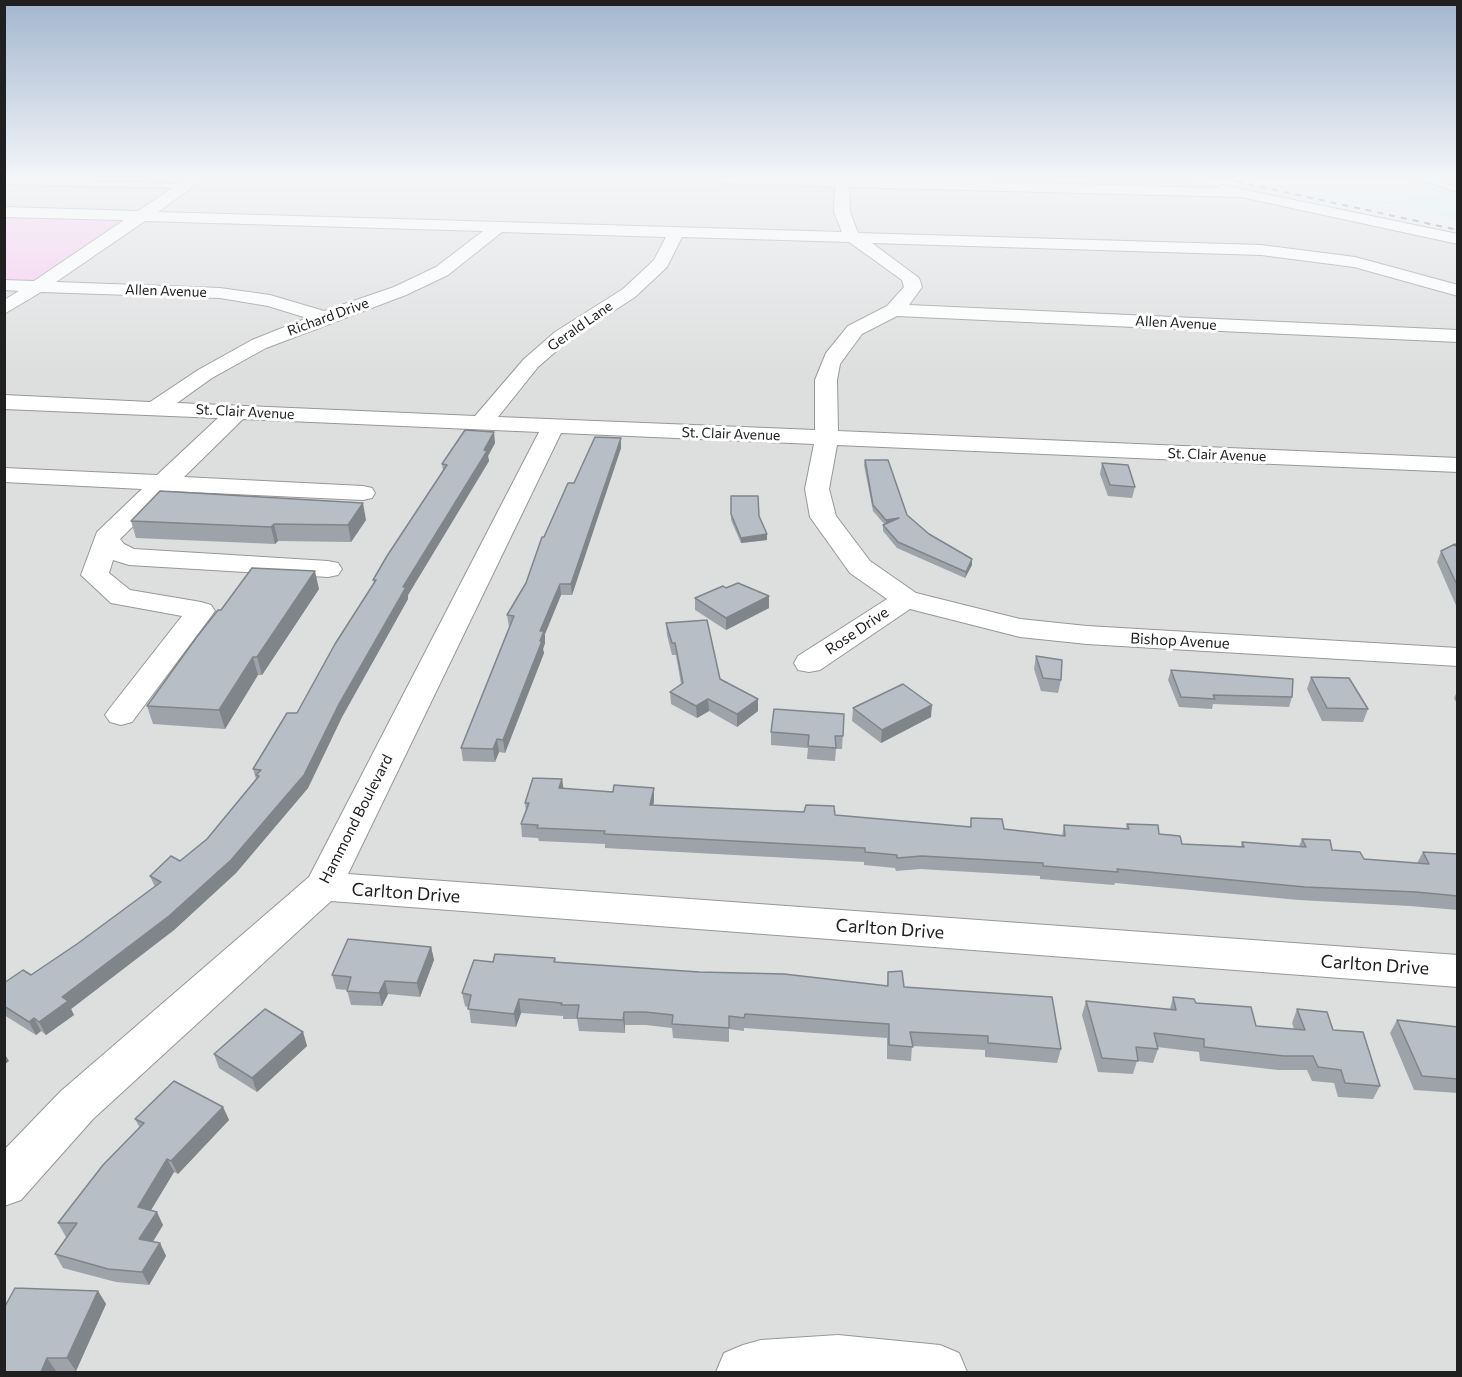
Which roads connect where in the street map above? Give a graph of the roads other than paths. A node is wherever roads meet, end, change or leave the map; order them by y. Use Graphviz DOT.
graph roads {
  1 [pos="103,243"];
  2 [pos="478,243"];
  3 [pos="671,243"];
  4 [pos="861,243"];
  5 [pos="1049,243"];
  6 [pos="4,285"];
  7 [pos="38,286"];
  8 [pos="1458,291"];
  9 [pos="4,309"];
  10 [pos="894,310"];
  11 [pos="325,317"];
  12 [pos="1458,336"];
  13 [pos="4,402"];
  14 [pos="155,408"];
  15 [pos="237,412"];
  16 [pos="482,421"];
  17 [pos="553,427"];
  18 [pos="827,438"];
  19 [pos="1458,465"];
  20 [pos="4,475"];
  21 [pos="163,481"];
  22 [pos="363,493"];
  23 [pos="106,538"];
  24 [pos="328,570"];
  25 [pos="906,599"];
  26 [pos="1458,657"];
  27 [pos="809,663"];
  28 [pos="121,715"];
  29 [pos="323,886"];
  30 [pos="1458,971"];
  31 [pos="4,1184"];
  32 [pos="743,1372"];
  33 [pos="939,1372"];
  1 -- 7 [label="street"];
  2 -- 11 [label="street, Richard Drive"];
  3 -- 16 [label="street, Gerald Lane"];
  4 -- 10 [label="street"];
  5 -- 8 [label="street"];
  6 -- 7 [label="street, Allen Avenue"];
  7 -- 9 [label="street"];
  7 -- 11 [label="street, Allen Avenue"];
  10 -- 12 [label="street, Allen Avenue"];
  10 -- 18 [label="street"];
  11 -- 14 [label="street, Richard Drive"];
  13 -- 14 [label="street, St. Clair Avenue"];
  14 -- 15 [label="street, St. Clair Avenue"];
  15 -- 16 [label="street, St. Clair Avenue"];
  15 -- 21 [label="street"];
  16 -- 17 [label="street, St. Clair Avenue"];
  17 -- 18 [label="street, St. Clair Avenue"];
  17 -- 29 [label="street, Hammond Boulevard"];
  18 -- 19 [label="street, St. Clair Avenue"];
  18 -- 25 [label="street"];
  20 -- 21 [label="street"];
  21 -- 22 [label="street"];
  21 -- 23 [label="street"];
  23 -- 24 [label="street"];
  23 -- 28 [label="street"];
  25 -- 26 [label="street, Bishop Avenue"];
  25 -- 27 [label="street, Rose Drive"];
  29 -- 30 [label="street, Carlton Drive"];
  29 -- 31 [label="street, Hammond Boulevard"];
  32 -- 33 [label="street"];
}
